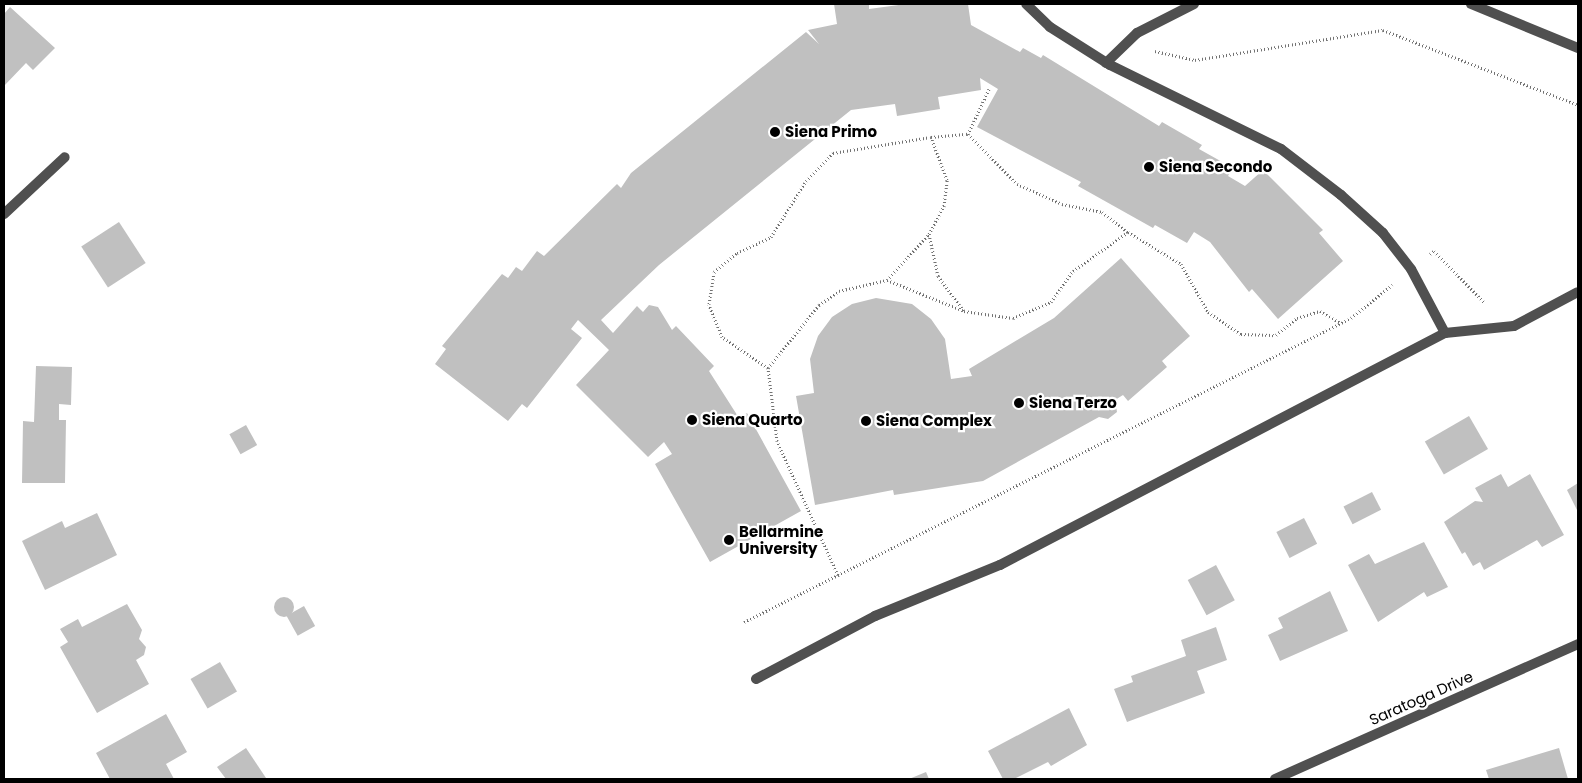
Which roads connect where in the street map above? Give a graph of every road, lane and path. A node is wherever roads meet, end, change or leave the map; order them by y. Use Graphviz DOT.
graph roads {
  1 [pos="1026,4"];
  2 [pos="1194,4"];
  3 [pos="1471,4"];
  4 [pos="1168,14"];
  5 [pos="1578,48"];
  6 [pos="1106,63"];
  7 [pos="989,89"];
  8 [pos="1578,105"];
  9 [pos="968,134"];
  10 [pos="930,137"];
  11 [pos="65,157"];
  12 [pos="4,214"];
  13 [pos="1128,232"];
  14 [pos="929,234"];
  15 [pos="1411,269"];
  16 [pos="887,280"];
  17 [pos="1578,292"];
  18 [pos="1489,304"];
  19 [pos="964,312"];
  20 [pos="1341,323"];
  21 [pos="1445,332"];
  22 [pos="768,368"];
  23 [pos="838,575"];
  24 [pos="744,622"];
  25 [pos="1578,644"];
  26 [pos="756,679"];
  27 [pos="1275,779"];
  1 -- 6 [label="street"];
  2 -- 4 [label="street"];
  3 -- 5 [label="street"];
  4 -- 6 [label="street"];
  4 -- 8 [label="path"];
  6 -- 15 [label="street"];
  7 -- 9 [label="path"];
  9 -- 10 [label="path"];
  9 -- 13 [label="path"];
  10 -- 14 [label="path"];
  10 -- 22 [label="path"];
  11 -- 12 [label="street"];
  13 -- 19 [label="path"];
  13 -- 20 [label="path"];
  14 -- 16 [label="path"];
  14 -- 19 [label="path"];
  15 -- 18 [label="path"];
  15 -- 20 [label="path"];
  15 -- 21 [label="street"];
  16 -- 19 [label="path"];
  16 -- 22 [label="path"];
  17 -- 21 [label="street"];
  20 -- 23 [label="path"];
  21 -- 26 [label="street"];
  22 -- 23 [label="path"];
  23 -- 24 [label="path"];
  25 -- 27 [label="street, Saratoga Drive"];
}
